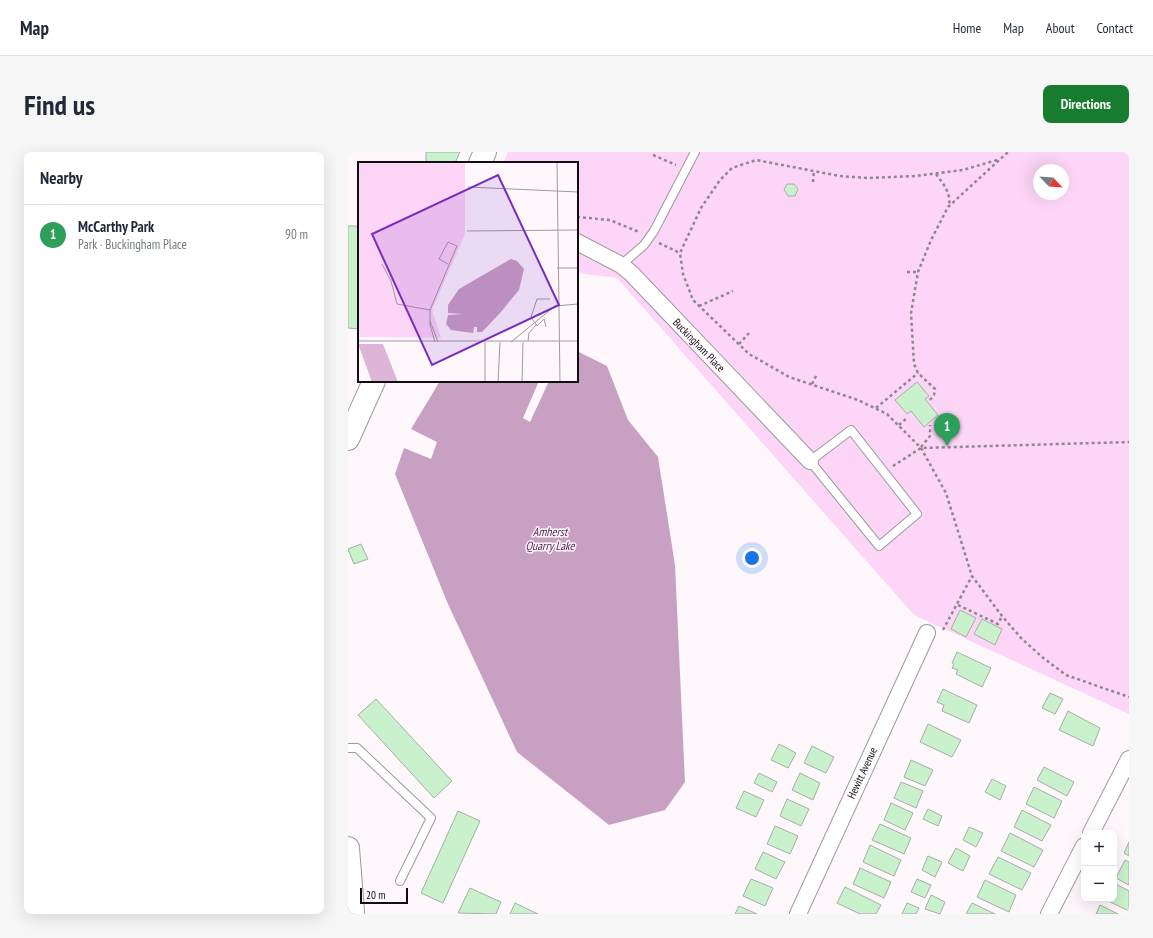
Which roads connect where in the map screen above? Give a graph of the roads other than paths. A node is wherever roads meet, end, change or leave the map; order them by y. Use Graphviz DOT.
graph roads {
  1 [pos="485,152"];
  2 [pos="695,152"];
  3 [pos="480,162"];
  4 [pos="578,243"];
  5 [pos="621,265"];
  6 [pos="374,382"];
  7 [pos="348,439"];
  8 [pos="810,461"];
  9 [pos="927,633"];
  10 [pos="348,748"];
  11 [pos="1129,759"];
  12 [pos="1093,830"];
  13 [pos="348,848"];
  14 [pos="1081,852"];
  15 [pos="400,882"];
  16 [pos="353,912"];
  17 [pos="798,914"];
  18 [pos="1049,914"];
  1 -- 3 [label="street"];
  2 -- 5 [label="lane"];
  4 -- 5 [label="street, Buckingham Place"];
  5 -- 8 [label="street, Buckingham Place"];
  6 -- 7 [label="street"];
  8 -- 8 [label="lane"];
  9 -- 17 [label="street, Hewitt Avenue"];
  10 -- 15 [label="lane"];
  11 -- 12 [label="street"];
  13 -- 16 [label="street"];
  14 -- 18 [label="street"];
}
